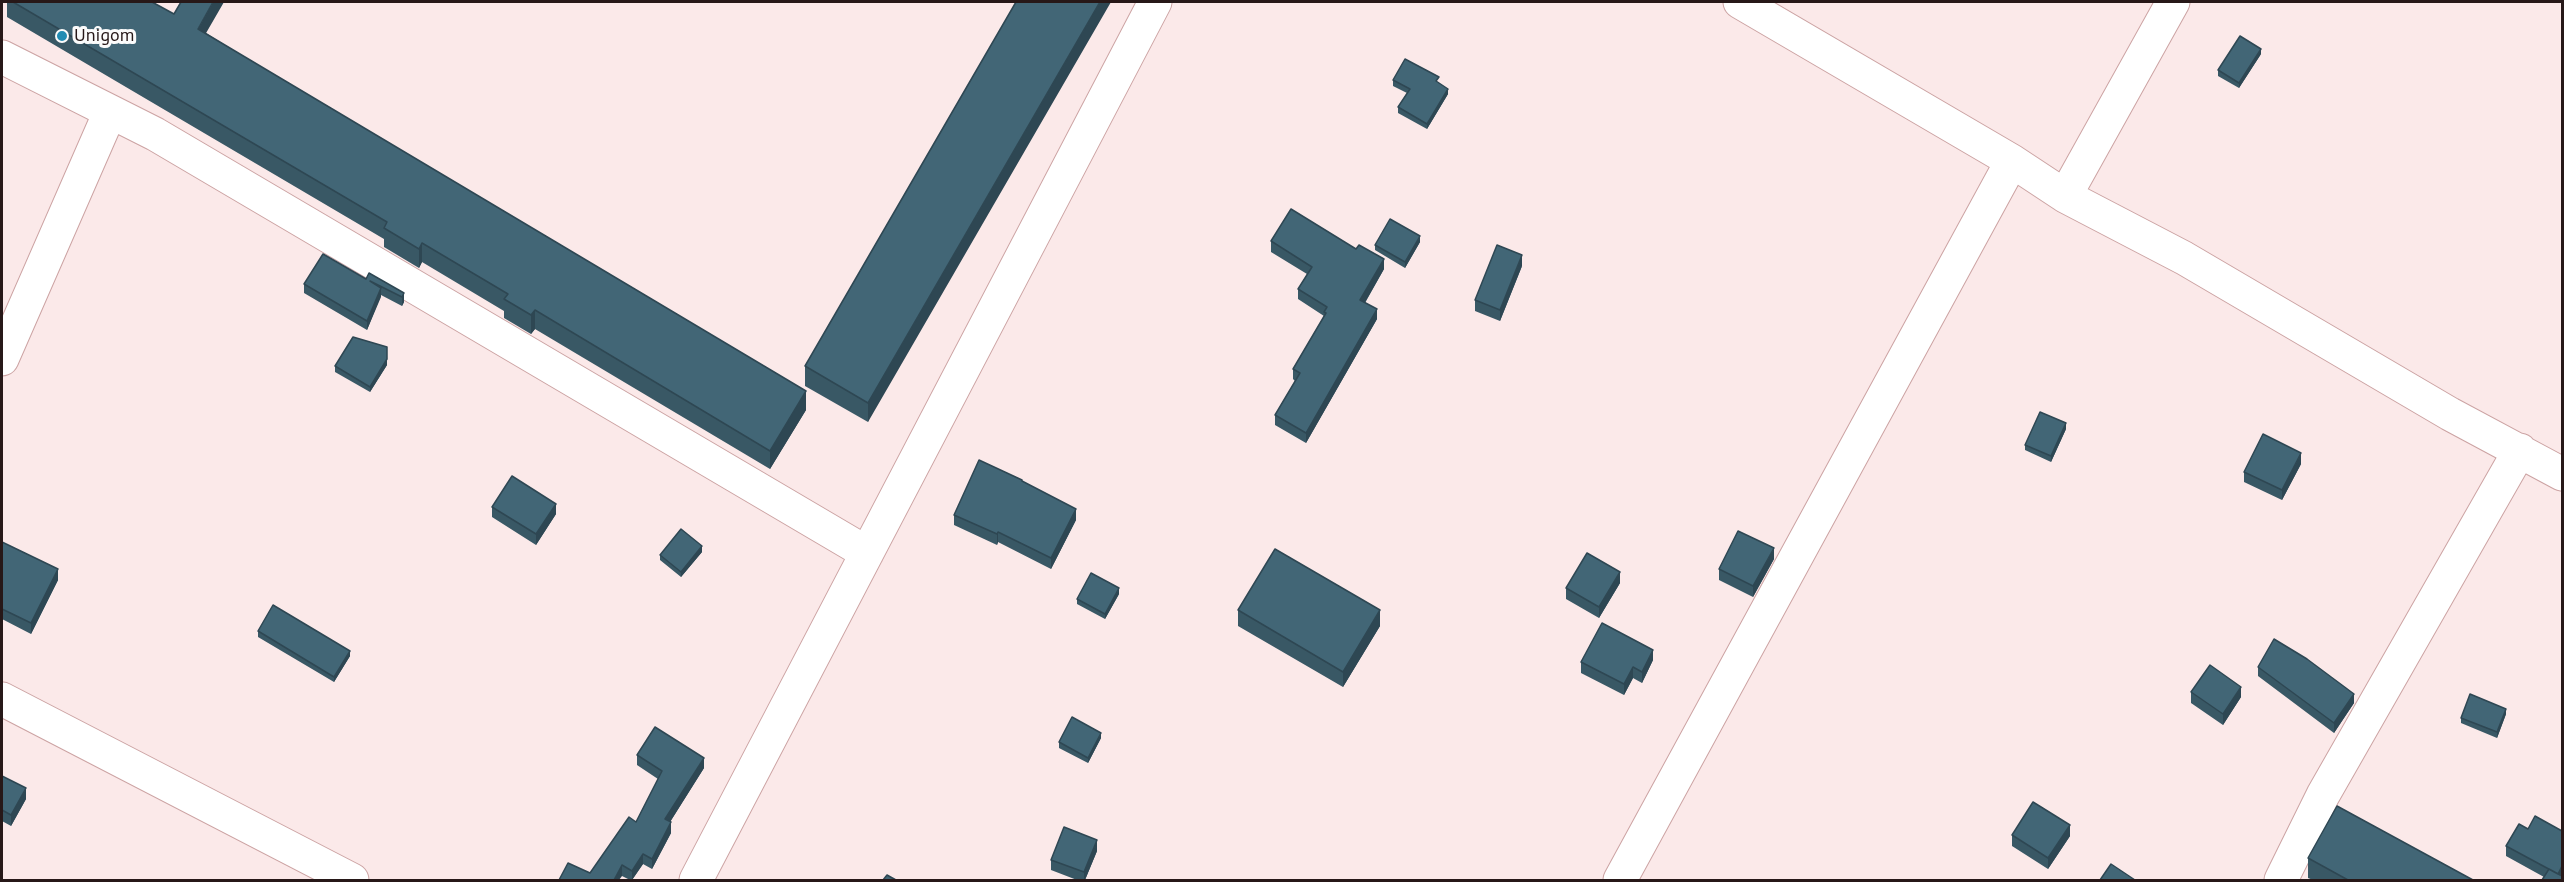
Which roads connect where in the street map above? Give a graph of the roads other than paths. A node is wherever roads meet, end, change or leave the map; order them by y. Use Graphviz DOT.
graph roads {
  1 [pos="1155,2"];
  2 [pos="1740,2"];
  3 [pos="2174,2"];
  4 [pos="2,57"];
  5 [pos="111,112"];
  6 [pos="2012,161"];
  7 [pos="2065,196"];
  8 [pos="2,359"];
  9 [pos="2520,450"];
  10 [pos="2562,474"];
  11 [pos="867,553"];
  12 [pos="2,699"];
  13 [pos="352,880"];
  14 [pos="696,880"];
  15 [pos="1620,880"];
  16 [pos="2282,880"];
  1 -- 11 [label="street"];
  2 -- 6 [label="street"];
  3 -- 7 [label="street"];
  4 -- 5 [label="street"];
  5 -- 8 [label="street"];
  5 -- 11 [label="street"];
  6 -- 7 [label="street"];
  6 -- 15 [label="street"];
  7 -- 9 [label="street"];
  9 -- 10 [label="street"];
  9 -- 16 [label="street"];
  11 -- 14 [label="street"];
  12 -- 13 [label="street"];
}
